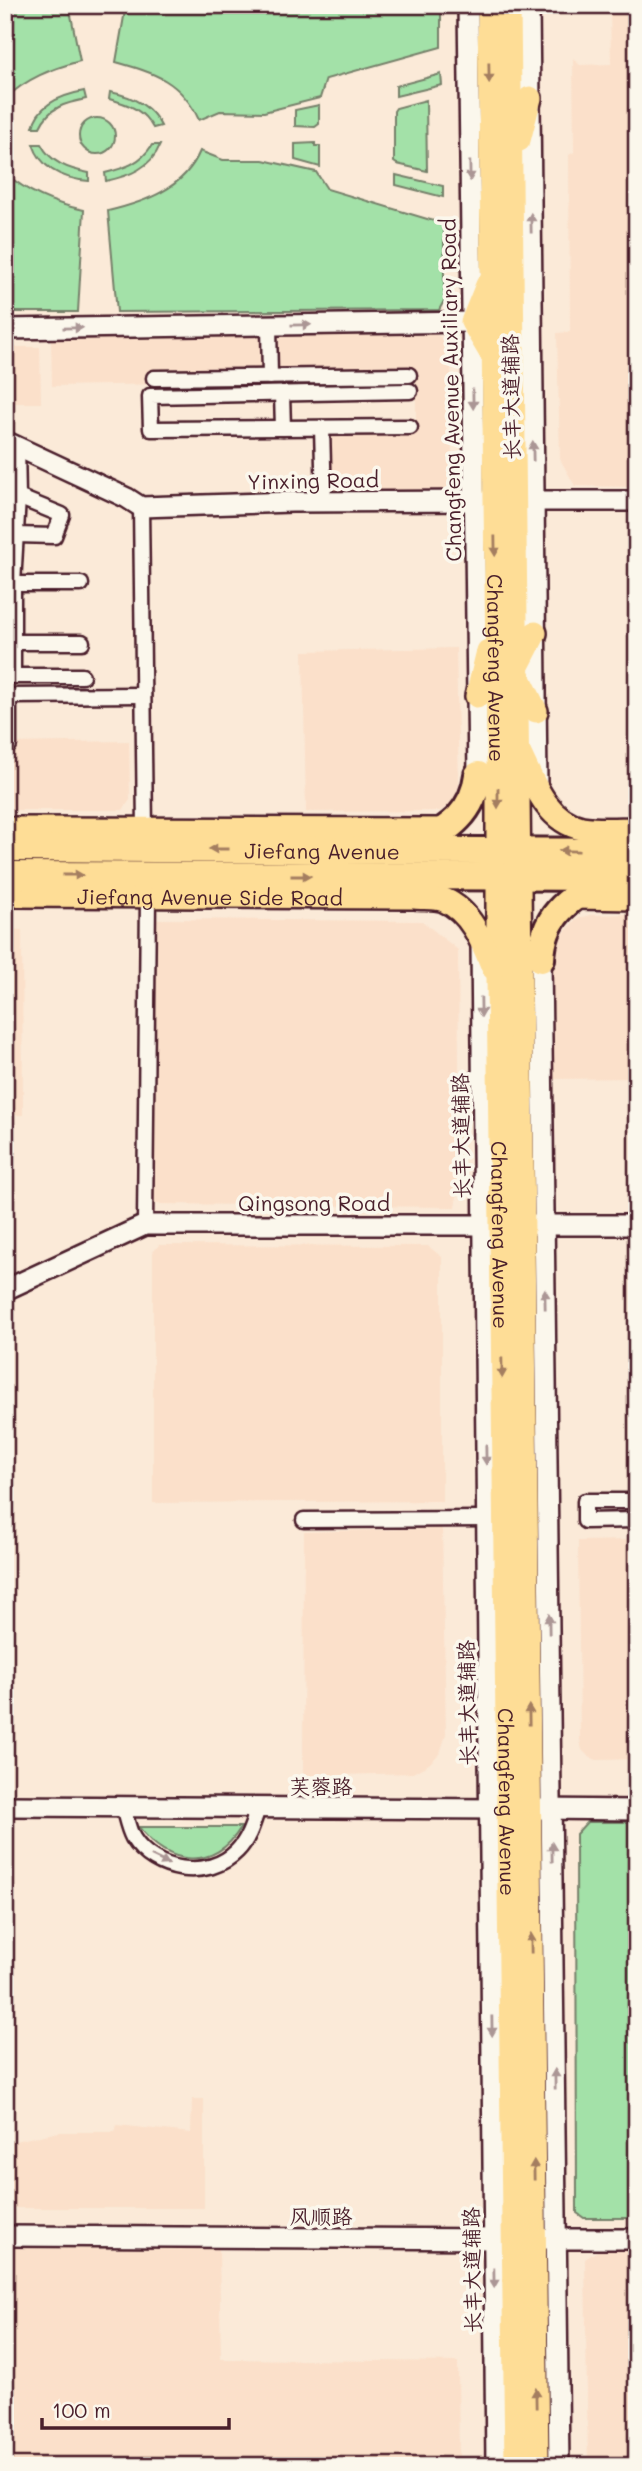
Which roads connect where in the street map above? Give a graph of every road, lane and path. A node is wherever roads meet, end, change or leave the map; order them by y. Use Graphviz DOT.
graph roads {
  1 [pos="468,5"];
  2 [pos="489,5"];
  3 [pos="509,5"];
  4 [pos="529,5"];
  5 [pos="530,98"];
  6 [pos="513,130"];
  7 [pos="492,272"];
  8 [pos="472,322"];
  9 [pos="269,325"];
  10 [pos="5,329"];
  11 [pos="493,357"];
  12 [pos="409,375"];
  13 [pos="270,377"];
  14 [pos="154,378"];
  15 [pos="410,391"];
  16 [pos="282,394"];
  17 [pos="410,427"];
  18 [pos="283,428"];
  19 [pos="322,428"];
  20 [pos="11,444"];
  21 [pos="18,497"];
  22 [pos="504,501"];
  23 [pos="637,501"];
  24 [pos="324,502"];
  25 [pos="141,508"];
  26 [pos="16,535"];
  27 [pos="13,584"];
  28 [pos="81,584"];
  29 [pos="496,617"];
  30 [pos="535,634"];
  31 [pos="13,642"];
  32 [pos="82,642"];
  33 [pos="516,670"];
  34 [pos="82,676"];
  35 [pos="143,695"];
  36 [pos="477,696"];
  37 [pos="536,711"];
  38 [pos="9,745"];
  39 [pos="516,746"];
  40 [pos="478,775"];
  41 [pos="537,788"];
  42 [pos="5,829"];
  43 [pos="145,829"];
  44 [pos="637,829"];
  45 [pos="445,830"];
  46 [pos="5,848"];
  47 [pos="186,849"];
  48 [pos="412,850"];
  49 [pos="637,852"];
  50 [pos="508,863"];
  51 [pos="5,875"];
  52 [pos="606,877"];
  53 [pos="637,877"];
  54 [pos="148,886"];
  55 [pos="5,895"];
  56 [pos="573,897"];
  57 [pos="637,898"];
  58 [pos="481,939"];
  59 [pos="541,959"];
  60 [pos="498,978"];
  61 [pos="145,1225"];
  62 [pos="513,1225"];
  63 [pos="637,1225"];
  64 [pos="5,1290"];
  65 [pos="637,1501"];
  66 [pos="495,1519"];
  67 [pos="304,1520"];
  68 [pos="637,1520"];
  69 [pos="5,1797"];
  70 [pos="637,1800"];
  71 [pos="498,1804"];
  72 [pos="541,1804"];
  73 [pos="5,1806"];
  74 [pos="123,1807"];
  75 [pos="258,1808"];
  76 [pos="637,1810"];
  77 [pos="5,2227"];
  78 [pos="637,2230"];
  79 [pos="524,2234"];
  80 [pos="5,2236"];
  81 [pos="637,2239"];
  82 [pos="496,2466"];
  83 [pos="516,2466"];
  84 [pos="537,2466"];
  85 [pos="559,2466"];
  1 -- 8 [label="street, Changfeng Avenue Auxiliary Road, one-way"];
  2 -- 6 [label="main road, Changfeng Avenue, one-way"];
  3 -- 6 [label="main road, Changfeng Avenue"];
  4 -- 5 [label="street"];
  5 -- 6 [label="main road"];
  6 -- 7 [label="main road, Changfeng Avenue"];
  22 -- 6 [label="street, 长丰大道辅路, one-way"];
  6 -- 22 [label="main road, Changfeng Avenue"];
  7 -- 8 [label="main road"];
  7 -- 11 [label="main road, Changfeng Avenue"];
  9 -- 8 [label="street, one-way"];
  8 -- 11 [label="main road"];
  8 -- 22 [label="street, Changfeng Avenue Auxiliary Road, one-way"];
  10 -- 9 [label="street, one-way"];
  9 -- 13 [label="street"];
  11 -- 22 [label="main road, Changfeng Avenue"];
  12 -- 13 [label="street"];
  13 -- 14 [label="street"];
  15 -- 16 [label="street"];
  16 -- 18 [label="street"];
  16 -- 18 [label="street"];
  17 -- 19 [label="street"];
  18 -- 19 [label="street"];
  19 -- 24 [label="street"];
  20 -- 21 [label="street"];
  20 -- 25 [label="street"];
  21 -- 26 [label="street"];
  21 -- 26 [label="street"];
  22 -- 23 [label="street, Yinxing Road"];
  22 -- 24 [label="street, Yinxing Road"];
  22 -- 29 [label="main road, Changfeng Avenue, one-way"];
  22 -- 30 [label="street, 长丰大道辅路"];
  22 -- 33 [label="main road, Changfeng Avenue"];
  22 -- 36 [label="street, Changfeng Avenue Auxiliary Road"];
  24 -- 25 [label="street, Yinxing Road"];
  25 -- 35 [label="street"];
  26 -- 27 [label="street"];
  27 -- 28 [label="street"];
  27 -- 31 [label="street"];
  29 -- 36 [label="main road"];
  29 -- 50 [label="main road, Changfeng Avenue, one-way"];
  30 -- 33 [label="main road"];
  30 -- 37 [label="street, 长丰大道辅路"];
  31 -- 32 [label="street"];
  31 -- 34 [label="street"];
  33 -- 37 [label="main road"];
  33 -- 39 [label="main road, Changfeng Avenue"];
  35 -- 38 [label="street"];
  35 -- 43 [label="street"];
  36 -- 40 [label="street, Changfeng Avenue Auxiliary Road"];
  37 -- 41 [label="street, 长丰大道辅路"];
  39 -- 41 [label="main road"];
  39 -- 50 [label="main road, Changfeng Avenue"];
  40 -- 45 [label="highway"];
  41 -- 44 [label="main road"];
  42 -- 43 [label="main road"];
  43 -- 45 [label="main road"];
  43 -- 47 [label="highway"];
  45 -- 48 [label="highway"];
  46 -- 47 [label="highway, Jiefang Avenue"];
  48 -- 47 [label="highway, Jiefang Avenue, one-way"];
  48 -- 50 [label="highway, Jiefang Avenue"];
  49 -- 50 [label="highway, Jiefang Avenue, one-way"];
  50 -- 52 [label="highway, Jiefang Avenue"];
  54 -- 50 [label="highway, Jiefang Avenue, one-way"];
  50 -- 60 [label="main road, Changfeng Avenue"];
  50 -- 62 [label="main road, Changfeng Avenue"];
  51 -- 54 [label="highway, Jiefang Avenue, one-way"];
  52 -- 53 [label="highway, Jiefang Avenue"];
  52 -- 56 [label="highway"];
  54 -- 55 [label="main road, Jiefang Avenue Side Road"];
  54 -- 58 [label="main road, Jiefang Avenue Side Road"];
  54 -- 61 [label="street"];
  56 -- 57 [label="main road"];
  56 -- 59 [label="highway"];
  58 -- 60 [label="main road, Jiefang Avenue Side Road"];
  58 -- 62 [label="street, 长丰大道辅路, one-way"];
  59 -- 62 [label="street"];
  60 -- 62 [label="main road, Changfeng Avenue"];
  61 -- 62 [label="street, Qingsong Road"];
  61 -- 64 [label="street, Qingsong Road"];
  62 -- 63 [label="street, Qingsong Road"];
  62 -- 66 [label="main road, Changfeng Avenue, one-way"];
  72 -- 62 [label="main road, Changfeng Avenue, one-way"];
  65 -- 68 [label="street"];
  66 -- 67 [label="street"];
  66 -- 71 [label="main road, Changfeng Avenue"];
  69 -- 71 [label="street, 芙蓉路"];
  70 -- 72 [label="street, 芙蓉路"];
  71 -- 72 [label="street, 芙蓉路"];
  71 -- 75 [label="street, 芙蓉路"];
  71 -- 79 [label="main road, Changfeng Avenue, one-way"];
  72 -- 76 [label="street, 芙蓉路"];
  79 -- 72 [label="main road, Changfeng Avenue, one-way"];
  73 -- 74 [label="street, 芙蓉路"];
  74 -- 75 [label="street, 芙蓉路"];
  74 -- 75 [label="street, one-way"];
  77 -- 79 [label="street, 风顺路"];
  78 -- 79 [label="street, 风顺路"];
  79 -- 80 [label="street, 风顺路"];
  79 -- 81 [label="street, 风顺路"];
  79 -- 82 [label="street, 长丰大道辅路, one-way"];
  79 -- 83 [label="main road, Changfeng Avenue"];
  84 -- 79 [label="main road, Changfeng Avenue, one-way"];
  79 -- 85 [label="street"];
}
